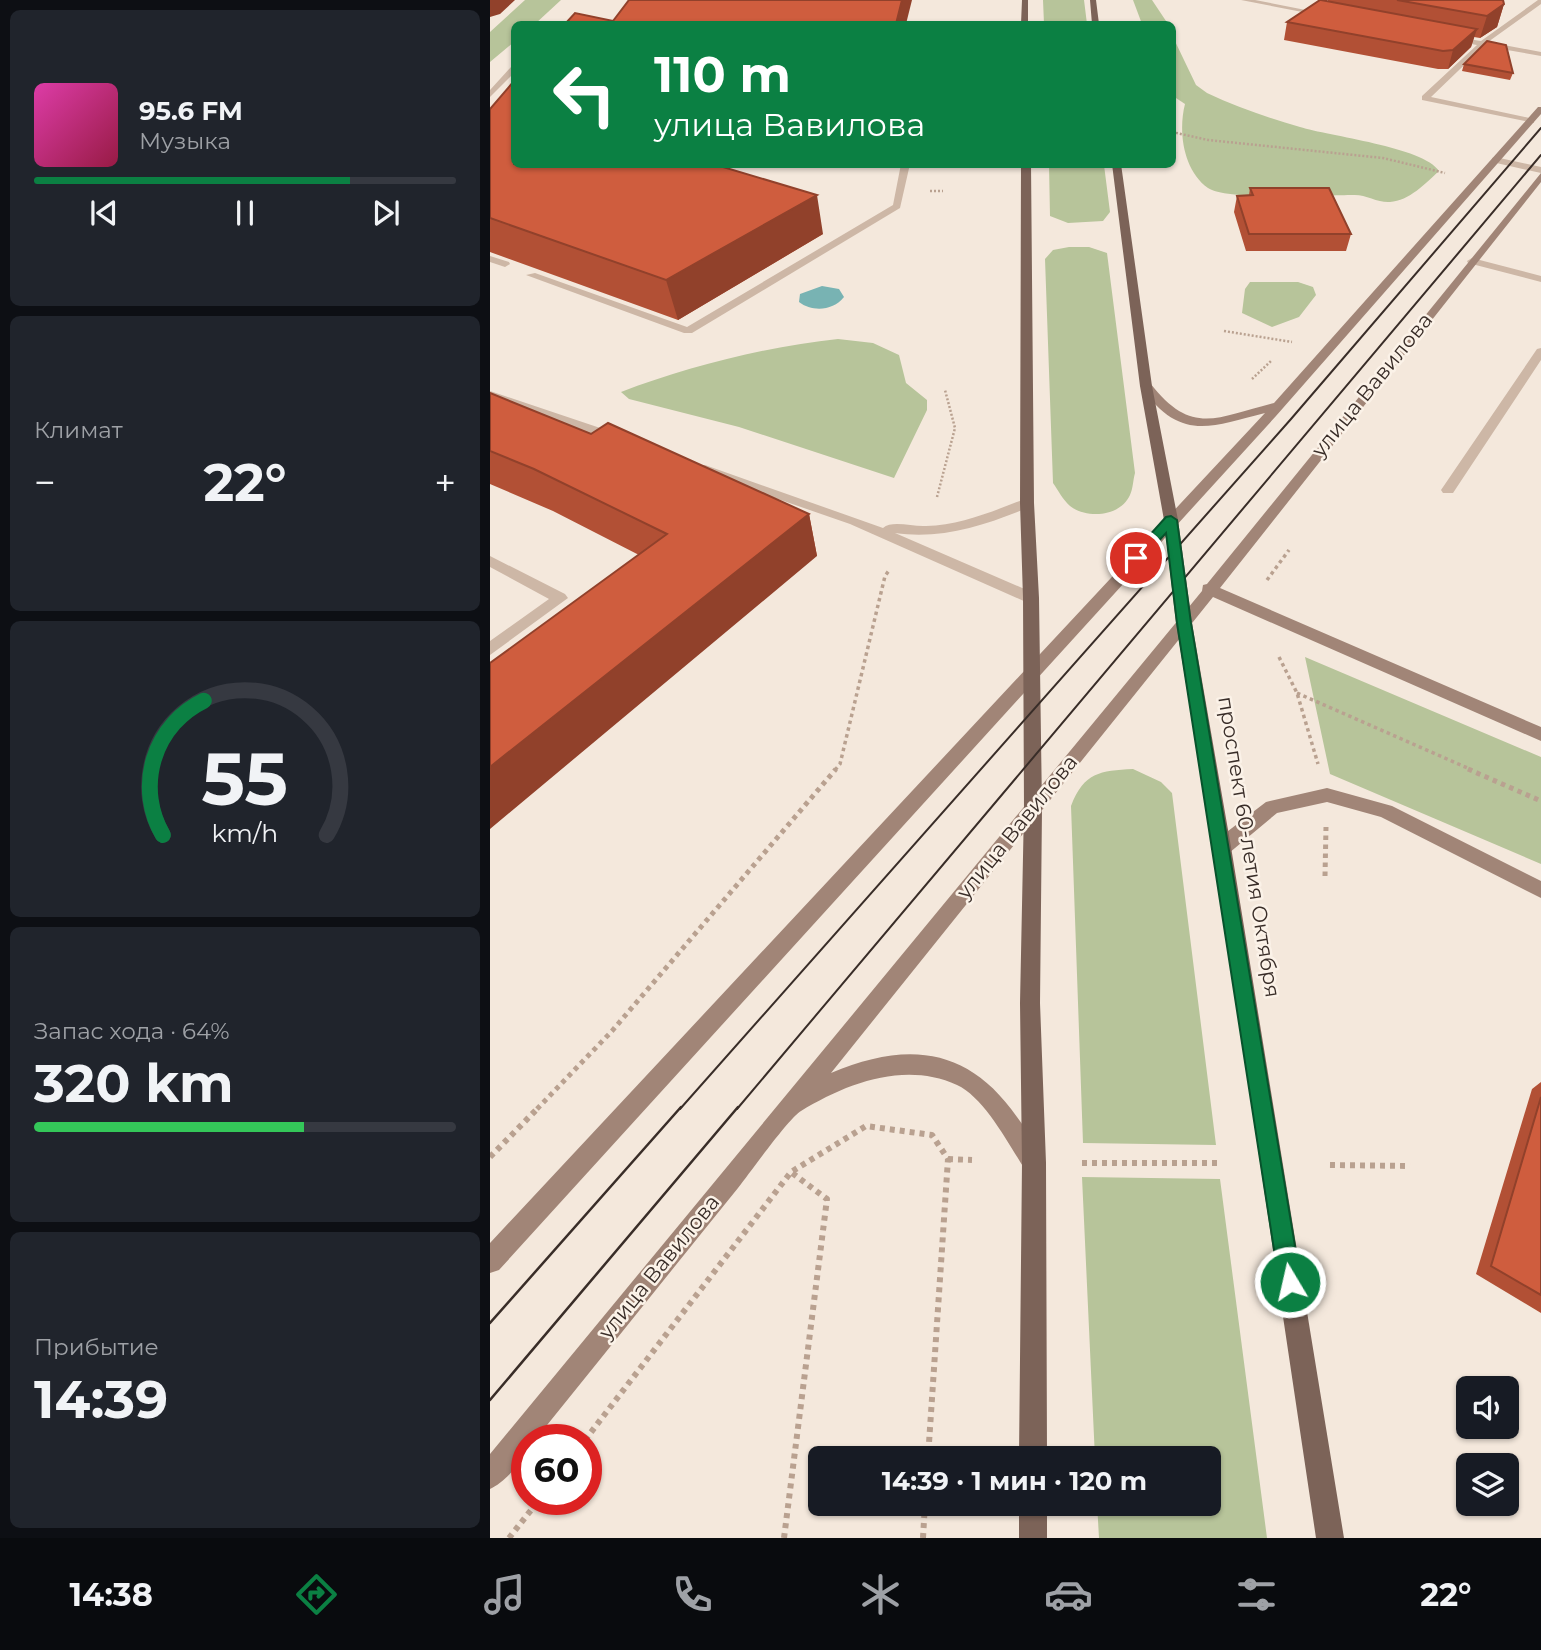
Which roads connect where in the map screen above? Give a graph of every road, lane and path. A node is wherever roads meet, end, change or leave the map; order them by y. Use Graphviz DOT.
graph roads {
  1 [pos="1025,0"];
  2 [pos="1093,0"];
  3 [pos="1244,0"];
  4 [pos="1541,0"];
  5 [pos="1332,15"];
  6 [pos="1025,21"];
  7 [pos="1096,21"];
  8 [pos="1445,36"];
  9 [pos="1486,41"];
  10 [pos="1541,47"];
  11 [pos="1541,54"];
  12 [pos="511,72"];
  13 [pos="490,95"];
  14 [pos="1541,110"];
  15 [pos="1531,121"];
  16 [pos="1176,133"];
  17 [pos="1495,160"];
  18 [pos="905,168"];
  19 [pos="1026,168"];
  20 [pos="1117,168"];
  21 [pos="1541,170"];
  22 [pos="1453,174"];
  23 [pos="1541,176"];
  24 [pos="490,259"];
  25 [pos="1472,261"];
  26 [pos="505,264"];
  27 [pos="531,275"];
  28 [pos="1541,279"];
  29 [pos="1224,331"];
  30 [pos="1293,342"];
  31 [pos="1541,351"];
  32 [pos="1146,386"];
  33 [pos="945,390"];
  34 [pos="490,395"];
  35 [pos="1278,406"];
  36 [pos="634,444"];
  37 [pos="686,463"];
  38 [pos="1448,490"];
  39 [pos="1027,503"];
  40 [pos="1171,520"];
  41 [pos="912,538"];
  42 [pos="1294,542"];
  43 [pos="490,561"];
  44 [pos="1209,589"];
  45 [pos="1031,598"];
  46 [pos="1255,609"];
  47 [pos="1184,623"];
  48 [pos="490,649"];
  49 [pos="1031,674"];
  50 [pos="1297,693"];
  51 [pos="1541,734"];
  52 [pos="1327,795"];
  53 [pos="1541,802"];
  54 [pos="1032,808"];
  55 [pos="1222,847"];
  56 [pos="1325,876"];
  57 [pos="1541,890"];
  58 [pos="792,1105"];
  59 [pos="490,1157"];
  60 [pos="948,1159"];
  61 [pos="972,1160"];
  62 [pos="1034,1163"];
  63 [pos="1082,1163"];
  64 [pos="1217,1163"];
  65 [pos="1330,1165"];
  66 [pos="1410,1166"];
  67 [pos="791,1172"];
  68 [pos="490,1261"];
  69 [pos="596,1424"];
  70 [pos="929,1446"];
  71 [pos="1033,1446"];
  72 [pos="490,1475"];
  73 [pos="527,1515"];
  74 [pos="924,1516"];
  75 [pos="1033,1516"];
  76 [pos="509,1538"];
  77 [pos="784,1538"];
  78 [pos="923,1538"];
  79 [pos="1033,1538"];
  80 [pos="1330,1538"];
  1 -- 6 [label="main road"];
  2 -- 7 [label="main road"];
  3 -- 5 [label="street"];
  4 -- 9 [label="street"];
  8 -- 9 [label="street"];
  9 -- 10 [label="street"];
  9 -- 11 [label="street"];
  9 -- 15 [label="street"];
  12 -- 13 [label="street"];
  14 -- 15 [label="main road"];
  15 -- 17 [label="main road"];
  16 -- 22 [label="path"];
  17 -- 21 [label="street"];
  17 -- 35 [label="main road"];
  18 -- 27 [label="street"];
  19 -- 39 [label="main road"];
  20 -- 32 [label="main road, проспект 60-летия Октября"];
  23 -- 25 [label="main road, улица Вавилова"];
  24 -- 26 [label="street"];
  25 -- 28 [label="street"];
  25 -- 44 [label="main road, улица Вавилова"];
  29 -- 30 [label="path"];
  31 -- 38 [label="street"];
  32 -- 35 [label="main road"];
  32 -- 40 [label="main road, проспект 60-летия Октября"];
  33 -- 41 [label="path"];
  34 -- 36 [label="street"];
  35 -- 40 [label="main road"];
  37 -- 41 [label="street"];
  39 -- 41 [label="street"];
  39 -- 45 [label="main road"];
  40 -- 47 [label="main road, проспект 60-летия Октября"];
  40 -- 49 [label="main road"];
  41 -- 45 [label="street"];
  41 -- 59 [label="path"];
  42 -- 46 [label="path"];
  43 -- 48 [label="street"];
  44 -- 46 [label="main road"];
  44 -- 47 [label="main road, улица Вавилова"];
  45 -- 49 [label="main road"];
  46 -- 50 [label="path"];
  46 -- 51 [label="main road"];
  47 -- 54 [label="main road, улица Вавилова"];
  47 -- 55 [label="main road, проспект 60-летия Октября"];
  49 -- 54 [label="main road"];
  49 -- 68 [label="main road"];
  50 -- 52 [label="path"];
  50 -- 53 [label="path"];
  52 -- 55 [label="main road"];
  52 -- 56 [label="path"];
  52 -- 57 [label="main road"];
  54 -- 58 [label="main road, улица Вавилова"];
  54 -- 62 [label="main road"];
  55 -- 80 [label="main road, проспект 60-летия Октября"];
  58 -- 62 [label="main road"];
  58 -- 72 [label="main road, улица Вавилова"];
  60 -- 61 [label="path"];
  60 -- 67 [label="path"];
  60 -- 70 [label="path"];
  62 -- 71 [label="main road"];
  63 -- 64 [label="path"];
  65 -- 66 [label="path"];
  67 -- 69 [label="path"];
  67 -- 77 [label="path"];
  73 -- 76 [label="path"];
  74 -- 78 [label="path"];
  75 -- 79 [label="main road"];
}
